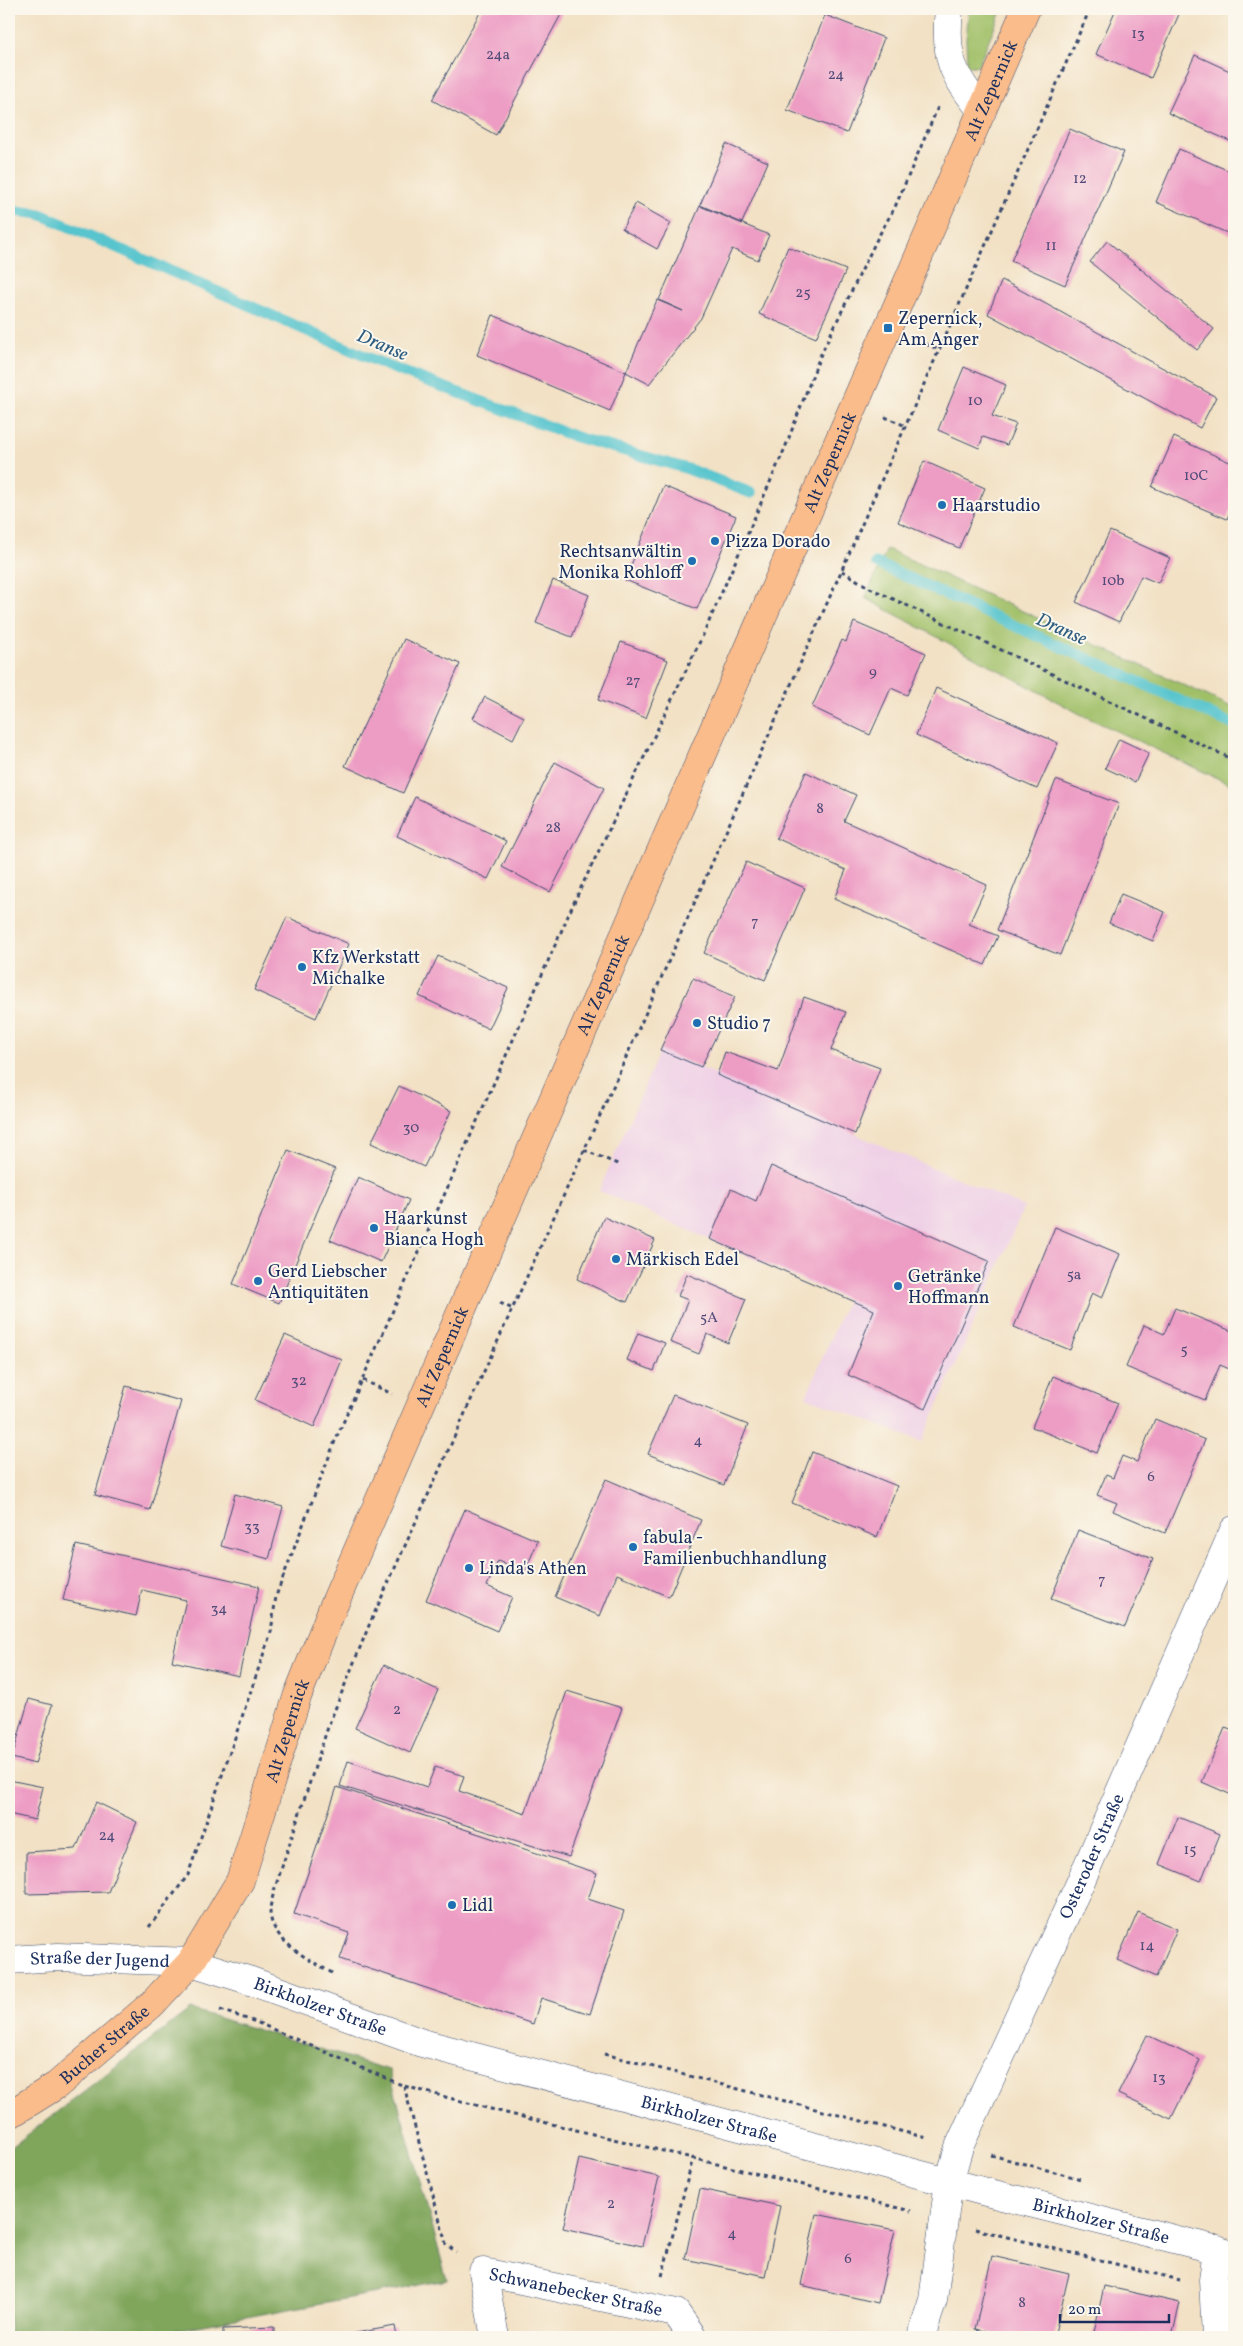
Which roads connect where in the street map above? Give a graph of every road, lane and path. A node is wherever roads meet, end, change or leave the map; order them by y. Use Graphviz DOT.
graph roads {
  1 [pos="949,9"];
  2 [pos="1026,9"];
  3 [pos="1090,9"];
  4 [pos="953,71"];
  5 [pos="982,111"];
  6 [pos="916,340"];
  7 [pos="940,350"];
  8 [pos="883,416"];
  9 [pos="906,426"];
  10 [pos="842,571"];
  11 [pos="1234,760"];
  12 [pos="584,1150"];
  13 [pos="620,1165"];
  14 [pos="363,1380"];
  15 [pos="397,1396"];
  16 [pos="1234,1530"];
  17 [pos="9,1960"];
  18 [pos="124,1960"];
  19 [pos="191,1962"];
  20 [pos="337,1976"];
  21 [pos="220,2010"];
  22 [pos="594,2052"];
  23 [pos="404,2086"];
  24 [pos="9,2116"];
  25 [pos="959,2147"];
  26 [pos="693,2158"];
  27 [pos="949,2182"];
  28 [pos="1090,2182"];
  29 [pos="945,2220"];
  30 [pos="1226,2252"];
  31 [pos="483,2272"];
  32 [pos="1213,2280"];
  33 [pos="654,2308"];
  34 [pos="495,2337"];
  35 [pos="693,2337"];
  36 [pos="921,2337"];
  37 [pos="1216,2337"];
  1 -- 4 [label="street"];
  2 -- 5 [label="main road, Alt Zepernick"];
  3 -- 7 [label="path"];
  4 -- 5 [label="street"];
  4 -- 14 [label="path"];
  5 -- 19 [label="main road, Alt Zepernick"];
  6 -- 7 [label="path"];
  7 -- 9 [label="path"];
  8 -- 9 [label="path"];
  9 -- 10 [label="path"];
  10 -- 11 [label="path"];
  10 -- 12 [label="path"];
  12 -- 13 [label="path"];
  12 -- 20 [label="path"];
  14 -- 15 [label="path"];
  14 -- 18 [label="path"];
  16 -- 25 [label="street, Osteroder Straße"];
  17 -- 18 [label="street, Straße der Jugend"];
  18 -- 19 [label="street, Straße der Jugend"];
  19 -- 24 [label="main road, Bucher Straße"];
  19 -- 27 [label="street, Birkholzer Straße"];
  21 -- 23 [label="path"];
  22 -- 25 [label="path"];
  23 -- 26 [label="path"];
  23 -- 31 [label="path"];
  25 -- 27 [label="street, Osteroder Straße"];
  25 -- 28 [label="path"];
  26 -- 29 [label="path"];
  26 -- 33 [label="path"];
  27 -- 29 [label="street, Osteroder Straße"];
  27 -- 30 [label="street, Birkholzer Straße"];
  29 -- 32 [label="path"];
  29 -- 36 [label="street, Osteroder Straße"];
  30 -- 32 [label="street"];
  31 -- 33 [label="street, Schwanebecker Straße"];
  31 -- 34 [label="street, Schwanebecker Straße"];
  32 -- 37 [label="street"];
  33 -- 35 [label="street, Schwanebecker Straße"];
}
